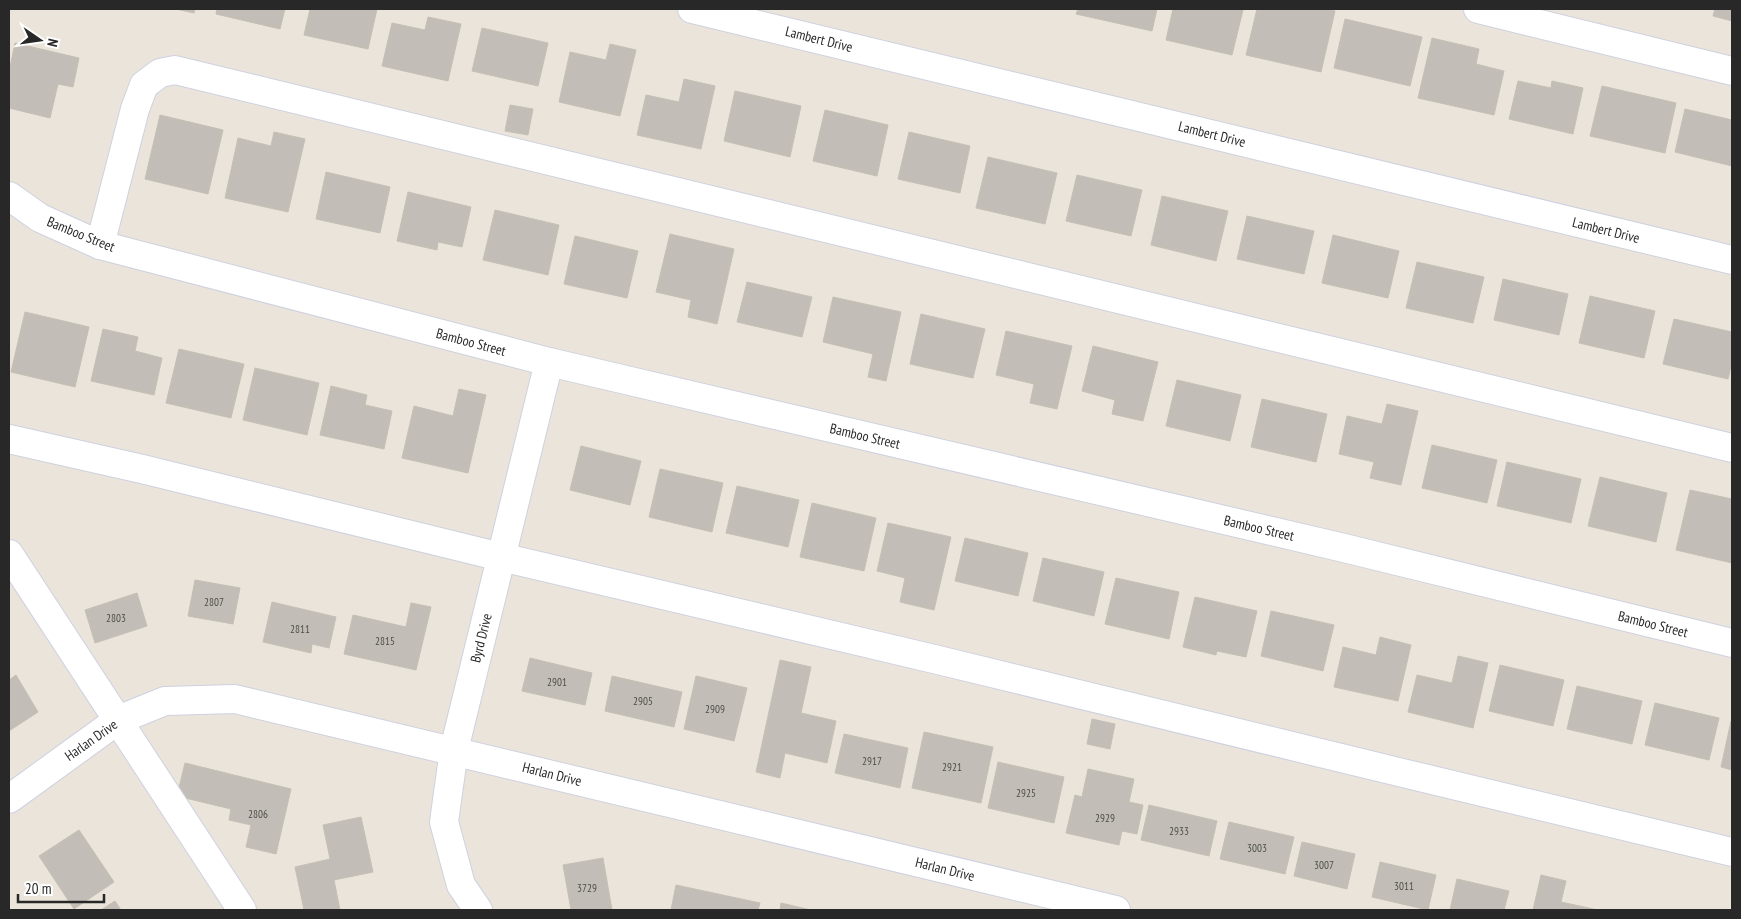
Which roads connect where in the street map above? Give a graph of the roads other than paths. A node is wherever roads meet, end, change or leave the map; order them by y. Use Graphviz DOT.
graph roads {
  1 [pos="692,9"];
  2 [pos="1478,9"];
  3 [pos="1732,71"];
  4 [pos="9,196"];
  5 [pos="100,245"];
  6 [pos="1732,260"];
  7 [pos="549,362"];
  8 [pos="9,439"];
  9 [pos="1732,448"];
  10 [pos="9,554"];
  11 [pos="501,557"];
  12 [pos="1732,643"];
  13 [pos="118,720"];
  14 [pos="454,750"];
  15 [pos="9,798"];
  16 [pos="1732,852"];
  17 [pos="242,910"];
  18 [pos="478,910"];
  19 [pos="1116,910"];
  1 -- 6 [label="street, Lambert Drive"];
  2 -- 3 [label="street"];
  4 -- 5 [label="street, Bamboo Street"];
  5 -- 7 [label="street, Bamboo Street"];
  5 -- 9 [label="street"];
  7 -- 11 [label="street, Byrd Drive"];
  7 -- 12 [label="street, Bamboo Street"];
  8 -- 11 [label="street"];
  10 -- 13 [label="street"];
  11 -- 14 [label="street, Byrd Drive"];
  11 -- 16 [label="street"];
  13 -- 14 [label="street, Harlan Drive"];
  13 -- 15 [label="street, Harlan Drive"];
  13 -- 17 [label="street"];
  14 -- 18 [label="street, Byrd Drive"];
  14 -- 19 [label="street, Harlan Drive"];
}
